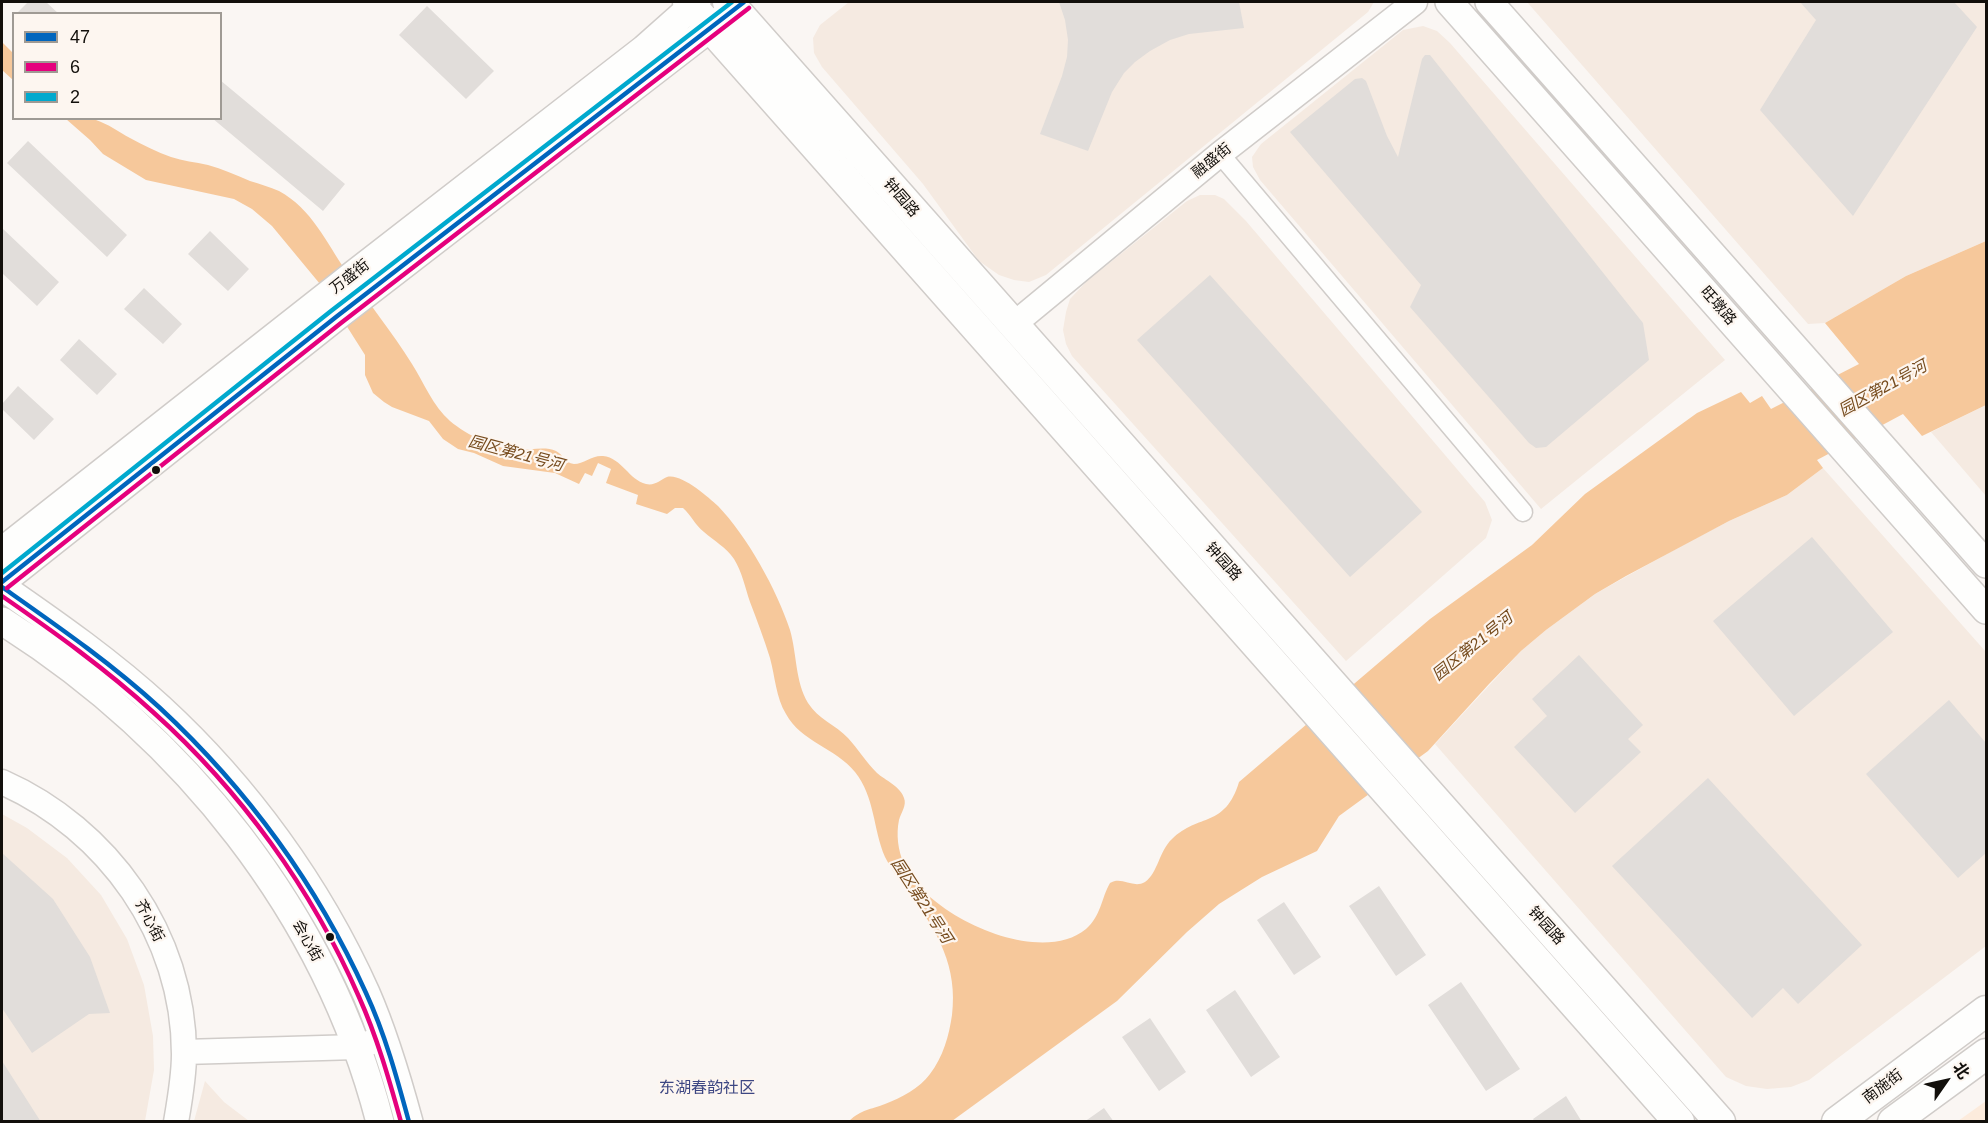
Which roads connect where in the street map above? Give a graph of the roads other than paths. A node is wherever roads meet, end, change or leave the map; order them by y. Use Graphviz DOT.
graph roads {
  1 [pos="1414,2"];
  2 [pos="1449,2"];
  3 [pos="1490,2"];
  4 [pos="692,3"];
  5 [pos="730,10"];
  6 [pos="1220,154"];
  7 [pos="360,284"];
  8 [pos="330,307"];
  9 [pos="1013,324"];
  10 [pos="1523,512"];
  11 [pos="2,551"];
  12 [pos="1986,564"];
  13 [pos="2,582"];
  14 [pos="2,587"];
  15 [pos="1986,610"];
  16 [pos="2,621"];
  17 [pos="1323,696"];
  18 [pos="2,782"];
  19 [pos="1401,785"];
  20 [pos="1986,1011"];
  21 [pos="384,1038"];
  22 [pos="357,1047"];
  23 [pos="184,1052"];
  24 [pos="1986,1054"];
  25 [pos="176,1122"];
  26 [pos="380,1122"];
  27 [pos="409,1122"];
  28 [pos="1679,1122"];
  29 [pos="1720,1122"];
  30 [pos="1837,1122"];
  31 [pos="1893,1122"];
  1 -- 6 [label="street, 融盛街"];
  2 -- 15 [label="main road, 旺墩路"];
  3 -- 12 [label="main road, 旺墩路"];
  4 -- 5 [label="main road, 钟园路"];
  4 -- 7 [label="main road, 万盛街"];
  5 -- 7 [label="main road, 万盛街"];
  5 -- 9 [label="main road, 钟园路"];
  5 -- 17 [label="main road, 钟园路"];
  6 -- 9 [label="street, 融盛街"];
  6 -- 10 [label="street"];
  7 -- 8 [label="main road, 万盛街"];
  8 -- 11 [label="main road, 万盛街"];
  8 -- 13 [label="main road, 万盛街"];
  9 -- 17 [label="main road, 钟园路"];
  14 -- 21 [label="main road, 会心街"];
  16 -- 22 [label="main road, 会心街"];
  17 -- 19 [label="main road, 钟园路"];
  18 -- 23 [label="street, 齐心街"];
  19 -- 28 [label="main road, 钟园路"];
  19 -- 29 [label="main road, 钟园路"];
  20 -- 30 [label="main road, 南施街"];
  21 -- 22 [label="street"];
  21 -- 27 [label="main road, 会心街"];
  22 -- 23 [label="street"];
  22 -- 26 [label="main road, 会心街"];
  23 -- 25 [label="street, 齐心街"];
  24 -- 31 [label="main road"];
}
